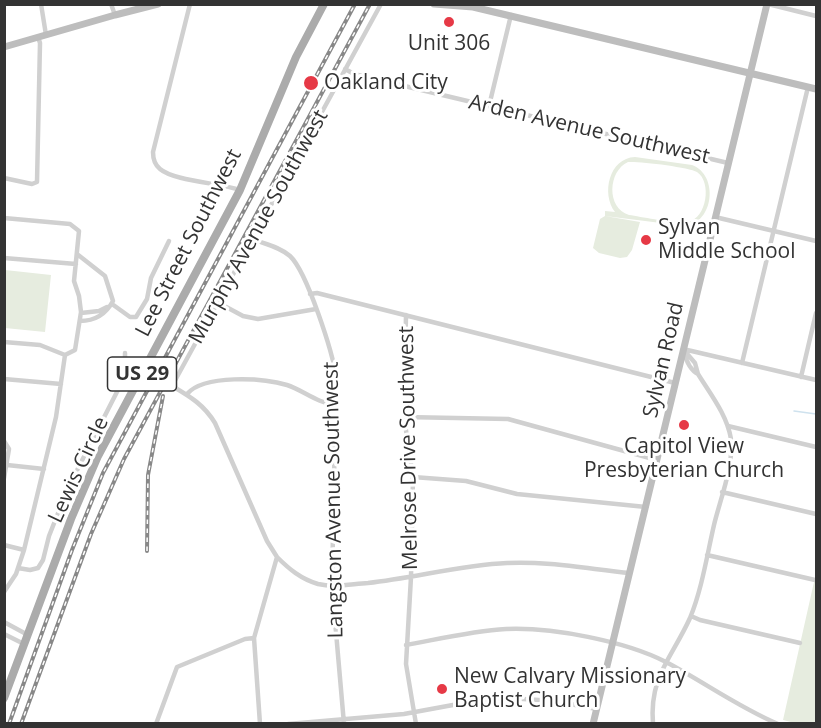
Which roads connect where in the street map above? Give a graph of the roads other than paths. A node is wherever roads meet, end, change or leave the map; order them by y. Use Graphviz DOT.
graph roads {
  1 [pos="40,4"];
  2 [pos="111,4"];
  3 [pos="158,4"];
  4 [pos="190,4"];
  5 [pos="322,4"];
  6 [pos="381,4"];
  7 [pos="434,4"];
  8 [pos="767,4"];
  9 [pos="137,7"];
  10 [pos="115,15"];
  11 [pos="511,15"];
  12 [pos="816,16"];
  13 [pos="46,35"];
  14 [pos="38,37"];
  15 [pos="4,47"];
  16 [pos="345,69"];
  17 [pos="751,73"];
  18 [pos="808,87"];
  19 [pos="816,89"];
  20 [pos="489,106"];
  21 [pos="728,163"];
  22 [pos="4,178"];
  23 [pos="240,190"];
  24 [pos="715,217"];
  25 [pos="4,218"];
  26 [pos="773,231"];
  27 [pos="252,239"];
  28 [pos="169,241"];
  29 [pos="816,241"];
  30 [pos="77,254"];
  31 [pos="4,258"];
  32 [pos="76,264"];
  33 [pos="310,294"];
  34 [pos="218,302"];
  35 [pos="112,304"];
  36 [pos="316,309"];
  37 [pos="81,313"];
  38 [pos="816,313"];
  39 [pos="406,315"];
  40 [pos="80,321"];
  41 [pos="4,342"];
  42 [pos="683,349"];
  43 [pos="125,353"];
  44 [pos="703,354"];
  45 [pos="64,355"];
  46 [pos="742,363"];
  47 [pos="693,365"];
  48 [pos="678,373"];
  49 [pos="801,377"];
  50 [pos="4,379"];
  51 [pos="816,380"];
  52 [pos="675,383"];
  53 [pos="61,384"];
  54 [pos="187,394"];
  55 [pos="335,404"];
  56 [pos="404,417"];
  57 [pos="728,426"];
  58 [pos="4,441"];
  59 [pos="816,447"];
  60 [pos="657,460"];
  61 [pos="7,465"];
  62 [pos="44,469"];
  63 [pos="413,477"];
  64 [pos="4,478"];
  65 [pos="722,492"];
  66 [pos="646,507"];
  67 [pos="816,514"];
  68 [pos="4,545"];
  69 [pos="24,550"];
  70 [pos="707,555"];
  71 [pos="277,556"];
  72 [pos="18,568"];
  73 [pos="630,573"];
  74 [pos="411,577"];
  75 [pos="815,580"];
  76 [pos="332,586"];
  77 [pos="4,592"];
  78 [pos="691,616"];
  79 [pos="4,622"];
  80 [pos="4,634"];
  81 [pos="28,635"];
  82 [pos="254,638"];
  83 [pos="613,643"];
  84 [pos="24,644"];
  85 [pos="800,644"];
  86 [pos="406,645"];
  87 [pos="666,662"];
  88 [pos="4,698"];
  89 [pos="597,709"];
  90 [pos="414,713"];
  91 [pos="343,721"];
  92 [pos="156,723"];
  93 [pos="260,723"];
  94 [pos="288,723"];
  95 [pos="416,723"];
  96 [pos="593,723"];
  97 [pos="653,723"];
  98 [pos="778,723"];
  1 -- 13 [label="street"];
  2 -- 10 [label="street"];
  3 -- 9 [label="main road"];
  4 -- 23 [label="street"];
  5 -- 23 [label="main road, Lee Street Southwest / US 29"];
  6 -- 16 [label="street, Murphy Avenue Southwest"];
  7 -- 11 [label="main road"];
  8 -- 12 [label="street"];
  8 -- 17 [label="main road, Sylvan Road"];
  9 -- 10 [label="main road"];
  10 -- 13 [label="main road"];
  11 -- 17 [label="main road"];
  11 -- 20 [label="street"];
  13 -- 14 [label="main road"];
  14 -- 15 [label="main road"];
  14 -- 22 [label="street"];
  16 -- 20 [label="street, Arden Avenue Southwest"];
  16 -- 27 [label="street, Murphy Avenue Southwest"];
  17 -- 18 [label="main road"];
  17 -- 21 [label="main road, Sylvan Road"];
  18 -- 19 [label="main road"];
  18 -- 26 [label="street"];
  20 -- 21 [label="street, Arden Avenue Southwest"];
  21 -- 24 [label="main road, Sylvan Road"];
  23 -- 81 [label="main road, Lee Street Southwest / US 29"];
  24 -- 26 [label="street"];
  24 -- 42 [label="main road, Sylvan Road"];
  25 -- 30 [label="street"];
  26 -- 29 [label="street"];
  26 -- 46 [label="street"];
  27 -- 33 [label="street, Langston Avenue Southwest"];
  27 -- 34 [label="street, Murphy Avenue Southwest"];
  28 -- 35 [label="street"];
  30 -- 32 [label="street"];
  30 -- 35 [label="street"];
  31 -- 32 [label="street"];
  32 -- 37 [label="street"];
  33 -- 36 [label="street, Langston Avenue Southwest"];
  33 -- 39 [label="street"];
  34 -- 36 [label="street"];
  34 -- 54 [label="street, Murphy Avenue Southwest"];
  35 -- 37 [label="street"];
  35 -- 40 [label="street"];
  36 -- 55 [label="street, Langston Avenue Southwest"];
  37 -- 40 [label="street"];
  38 -- 49 [label="street"];
  39 -- 52 [label="street"];
  39 -- 56 [label="street, Melrose Drive Southwest"];
  40 -- 45 [label="street"];
  41 -- 45 [label="street"];
  42 -- 44 [label="street"];
  42 -- 47 [label="street"];
  42 -- 48 [label="main road, Sylvan Road"];
  43 -- 72 [label="street, Lewis Circle"];
  44 -- 46 [label="street"];
  44 -- 47 [label="street"];
  45 -- 53 [label="street"];
  46 -- 49 [label="street"];
  47 -- 48 [label="main road"];
  47 -- 57 [label="street"];
  48 -- 52 [label="main road, Sylvan Road"];
  49 -- 51 [label="street"];
  50 -- 53 [label="street"];
  52 -- 60 [label="main road, Sylvan Road"];
  53 -- 62 [label="street"];
  54 -- 55 [label="street"];
  54 -- 71 [label="street"];
  55 -- 76 [label="street, Langston Avenue Southwest"];
  56 -- 60 [label="street"];
  56 -- 63 [label="street, Melrose Drive Southwest"];
  57 -- 59 [label="street"];
  57 -- 65 [label="street"];
  58 -- 61 [label="street"];
  60 -- 66 [label="main road, Sylvan Road"];
  61 -- 62 [label="street"];
  61 -- 64 [label="street"];
  62 -- 69 [label="street"];
  63 -- 66 [label="street"];
  63 -- 74 [label="street, Melrose Drive Southwest"];
  65 -- 67 [label="street"];
  65 -- 70 [label="street"];
  66 -- 73 [label="main road, Sylvan Road"];
  68 -- 69 [label="street"];
  69 -- 72 [label="street"];
  70 -- 75 [label="street"];
  70 -- 78 [label="street"];
  71 -- 76 [label="street"];
  71 -- 82 [label="street"];
  72 -- 77 [label="street"];
  73 -- 74 [label="street"];
  73 -- 83 [label="main road, Sylvan Road"];
  74 -- 76 [label="street"];
  74 -- 86 [label="street, Melrose Drive Southwest"];
  76 -- 91 [label="street, Langston Avenue Southwest"];
  78 -- 85 [label="street"];
  78 -- 87 [label="street"];
  79 -- 81 [label="street"];
  80 -- 84 [label="street"];
  81 -- 84 [label="main road, Lee Street Southwest / US 29"];
  82 -- 92 [label="street"];
  82 -- 93 [label="street"];
  83 -- 86 [label="street"];
  83 -- 87 [label="street"];
  83 -- 89 [label="main road, Sylvan Road"];
  84 -- 88 [label="main road, Lee Street Southwest / US 29"];
  86 -- 90 [label="street, Melrose Drive Southwest"];
  87 -- 97 [label="street"];
  87 -- 98 [label="street"];
  89 -- 90 [label="street"];
  89 -- 96 [label="main road, Sylvan Road"];
  90 -- 91 [label="street"];
  90 -- 95 [label="street, Melrose Drive Southwest"];
  91 -- 94 [label="street"];
}
